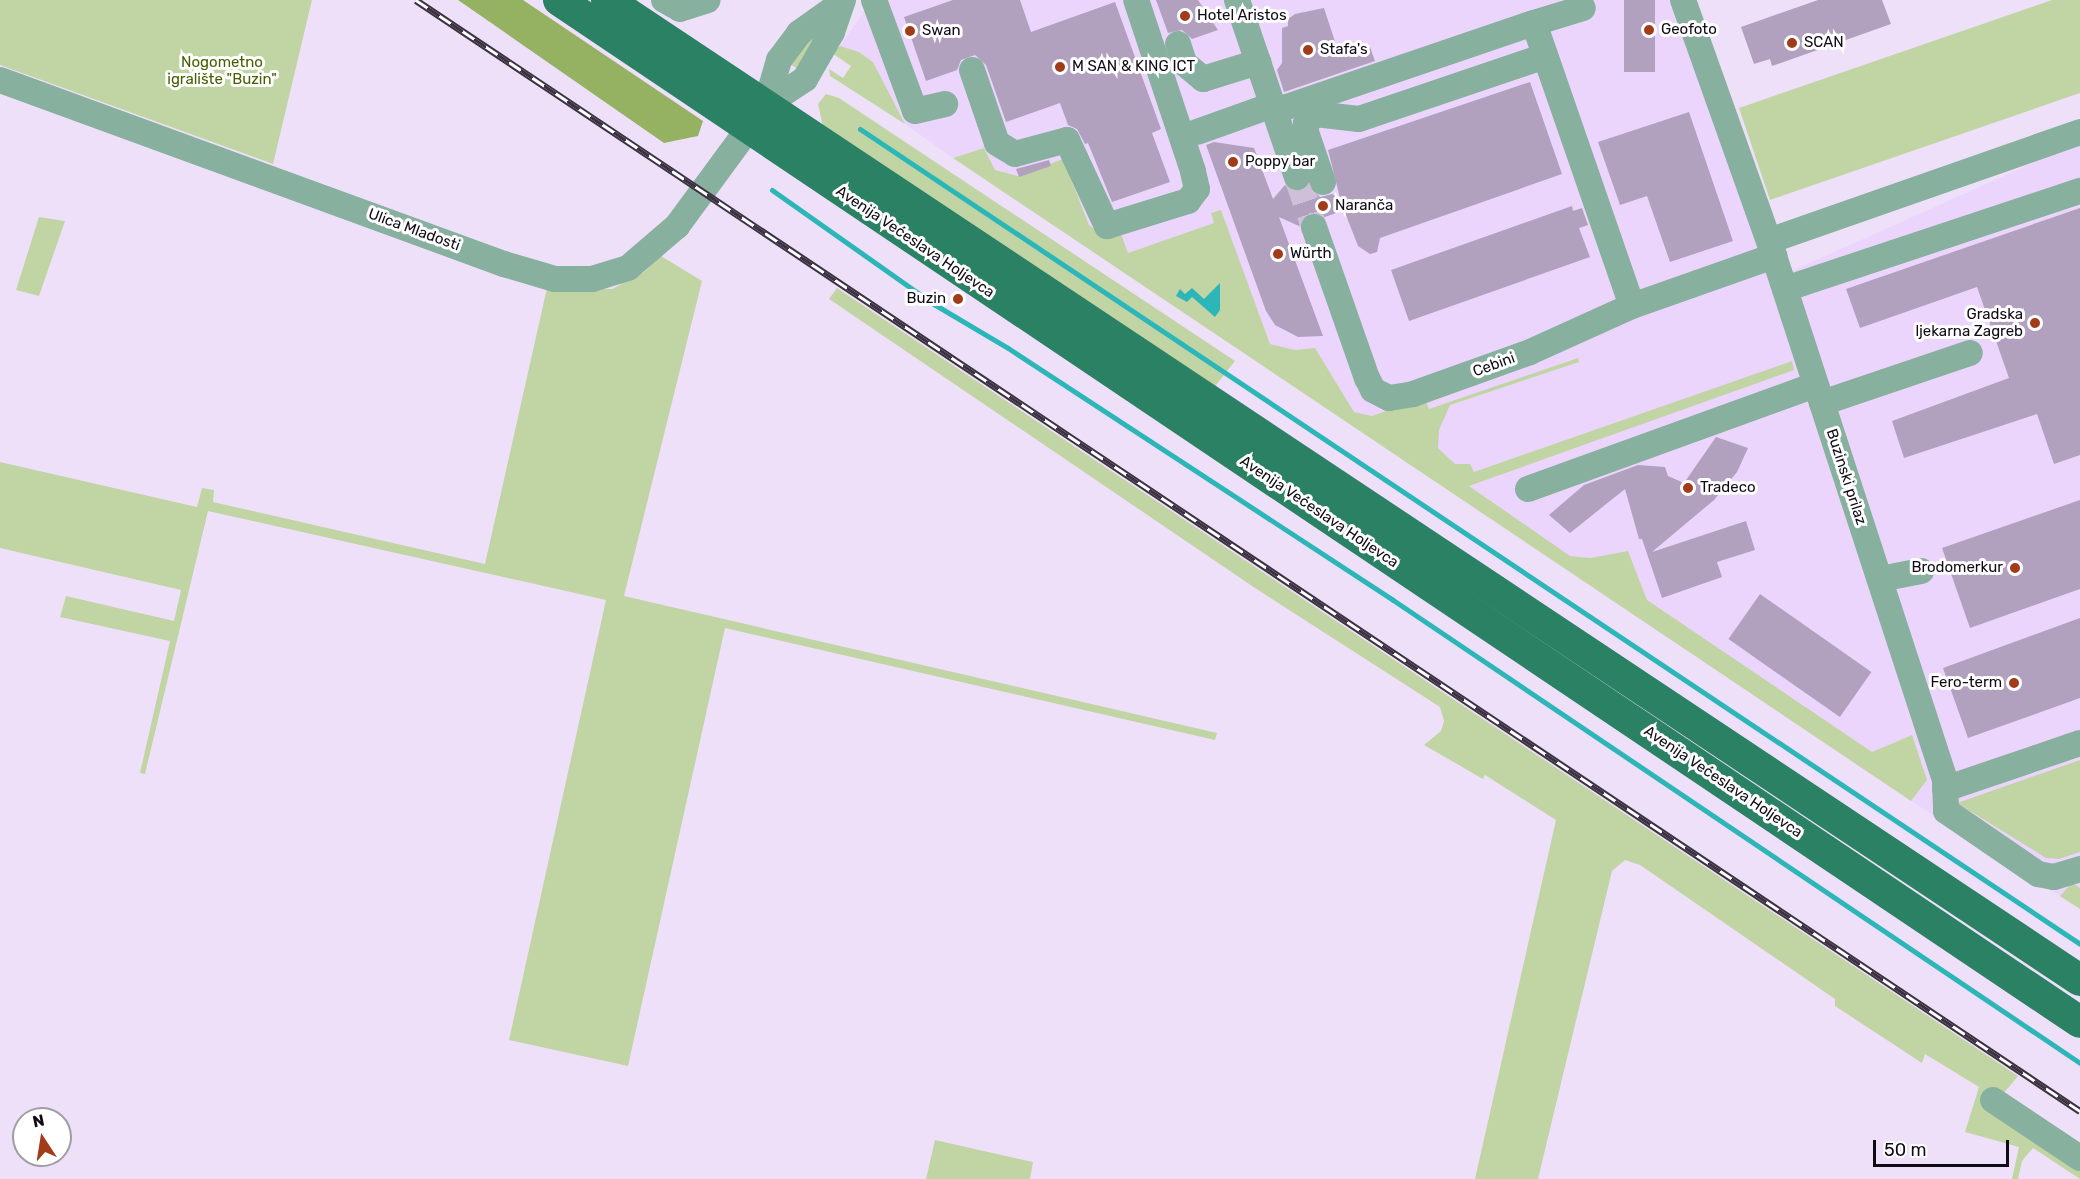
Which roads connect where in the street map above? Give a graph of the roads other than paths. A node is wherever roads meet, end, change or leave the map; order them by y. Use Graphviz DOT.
graph roads {
  1 [pos="559,0"];
  2 [pos="607,0"];
  3 [pos="664,0"];
  4 [pos="708,0"];
  5 [pos="874,0"];
  6 [pos="1136,0"];
  7 [pos="1237,0"];
  8 [pos="1683,0"];
  9 [pos="841,2"];
  10 [pos="1583,8"];
  11 [pos="1534,23"];
  12 [pos="1178,44"];
  13 [pos="1545,56"];
  14 [pos="1258,62"];
  15 [pos="972,70"];
  16 [pos="0,80"];
  17 [pos="945,104"];
  18 [pos="1274,108"];
  19 [pos="758,116"];
  20 [pos="1197,132"];
  21 [pos="2080,132"];
  22 [pos="1297,177"];
  23 [pos="1323,182"];
  24 [pos="2080,191"];
  25 [pos="1314,227"];
  26 [pos="1772,248"];
  27 [pos="1785,289"];
  28 [pos="1632,306"];
  29 [pos="1970,353"];
  30 [pos="1819,394"];
  31 [pos="1528,489"];
  32 [pos="1921,571"];
  33 [pos="1880,579"];
  34 [pos="2080,743"];
  35 [pos="1945,789"];
  36 [pos="2080,868"];
  37 [pos="2080,980"];
  38 [pos="2080,1022"];
  39 [pos="1993,1100"];
  40 [pos="2080,1158"];
  1 -- 19 [label="main road, Avenija Većeslava Holjevca"];
  2 -- 19 [label="main road, Avenija Većeslava Holjevca"];
  3 -- 4 [label="street"];
  5 -- 17 [label="street"];
  6 -- 15 [label="street"];
  7 -- 14 [label="street"];
  8 -- 26 [label="street, Buzinski prilaz"];
  9 -- 19 [label="street"];
  10 -- 11 [label="street"];
  11 -- 13 [label="street"];
  11 -- 18 [label="street"];
  12 -- 14 [label="street"];
  13 -- 23 [label="street"];
  13 -- 28 [label="street"];
  14 -- 18 [label="street"];
  16 -- 19 [label="street, Ulica Mladosti"];
  18 -- 20 [label="street"];
  18 -- 22 [label="street"];
  19 -- 37 [label="main road, Avenija Većeslava Holjevca"];
  19 -- 38 [label="main road, Avenija Većeslava Holjevca"];
  21 -- 26 [label="street, Cebini"];
  24 -- 27 [label="street"];
  25 -- 28 [label="street, Cebini"];
  26 -- 27 [label="street, Buzinski prilaz"];
  26 -- 28 [label="street, Cebini"];
  27 -- 30 [label="street, Buzinski prilaz"];
  29 -- 30 [label="street"];
  30 -- 31 [label="street"];
  30 -- 33 [label="street, Buzinski prilaz"];
  32 -- 33 [label="street"];
  33 -- 35 [label="street, Buzinski prilaz"];
  34 -- 35 [label="street"];
  35 -- 36 [label="street, Buzinski prilaz"];
  39 -- 40 [label="street"];
}
